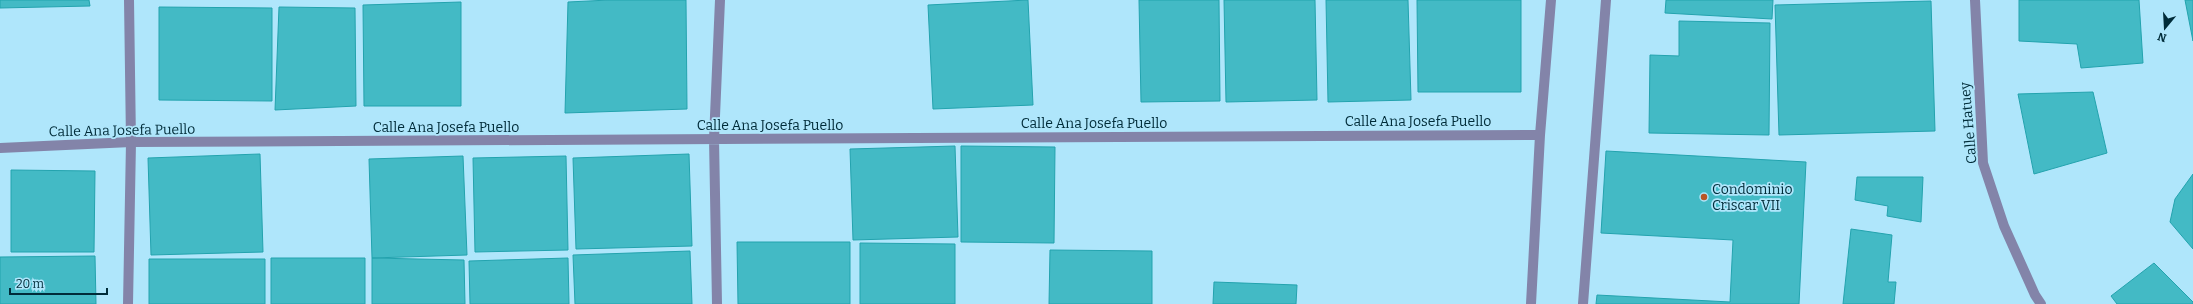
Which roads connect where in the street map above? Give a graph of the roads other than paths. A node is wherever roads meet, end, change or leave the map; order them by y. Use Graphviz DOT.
graph roads {
  1 [pos="129,0"];
  2 [pos="720,0"];
  3 [pos="1552,0"];
  4 [pos="1606,0"];
  5 [pos="1975,0"];
  6 [pos="1540,135"];
  7 [pos="714,139"];
  8 [pos="131,142"];
  9 [pos="0,148"];
  10 [pos="128,304"];
  11 [pos="717,304"];
  12 [pos="1531,304"];
  13 [pos="1583,304"];
  14 [pos="2041,304"];
  1 -- 8 [label="street"];
  2 -- 7 [label="street"];
  3 -- 6 [label="street"];
  4 -- 13 [label="street"];
  5 -- 14 [label="street, Calle Hatuey"];
  6 -- 7 [label="street, Calle Ana Josefa Puello"];
  6 -- 12 [label="street"];
  7 -- 8 [label="street, Calle Ana Josefa Puello"];
  7 -- 11 [label="street"];
  8 -- 9 [label="street, Calle Ana Josefa Puello"];
  8 -- 10 [label="street"];
}
